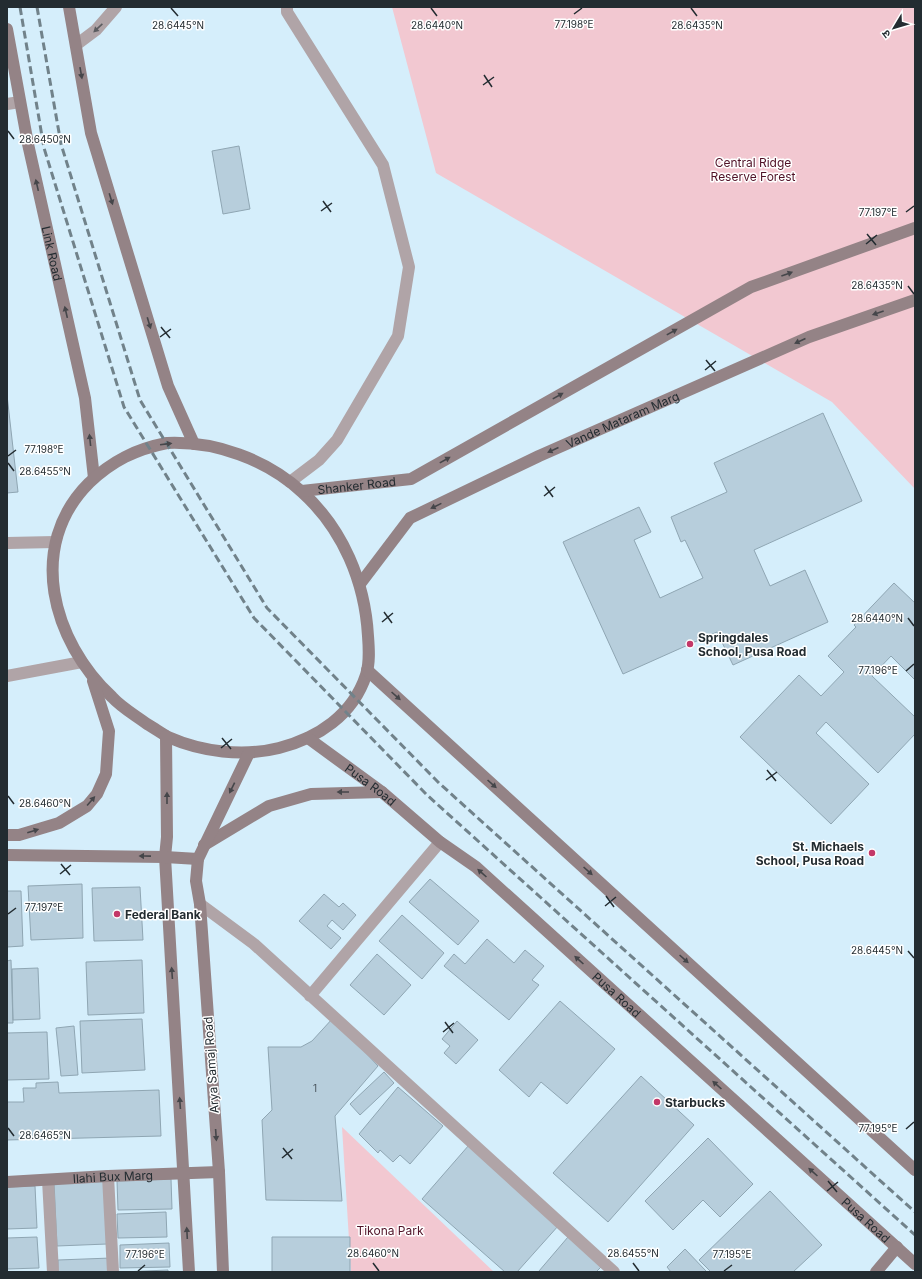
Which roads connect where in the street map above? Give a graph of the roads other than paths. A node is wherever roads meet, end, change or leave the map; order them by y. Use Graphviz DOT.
graph roads {
  1 [pos="69,7"];
  2 [pos="116,7"];
  3 [pos="287,7"];
  4 [pos="7,30"];
  5 [pos="76,45"];
  6 [pos="20,102"];
  7 [pos="7,104"];
  8 [pos="915,228"];
  9 [pos="915,300"];
  10 [pos="194,444"];
  11 [pos="94,478"];
  12 [pos="290,482"];
  13 [pos="302,491"];
  14 [pos="55,542"];
  15 [pos="7,543"];
  16 [pos="360,584"];
  17 [pos="82,662"];
  18 [pos="367,670"];
  19 [pos="91,674"];
  20 [pos="7,676"];
  21 [pos="166,736"];
  22 [pos="308,738"];
  23 [pos="249,753"];
  24 [pos="382,792"];
  25 [pos="7,835"];
  26 [pos="440,842"];
  27 [pos="204,845"];
  28 [pos="7,854"];
  29 [pos="165,857"];
  30 [pos="198,859"];
  31 [pos="200,904"];
  32 [pos="310,996"];
  33 [pos="915,1170"];
  34 [pos="219,1172"];
  35 [pos="184,1174"];
  36 [pos="108,1176"];
  37 [pos="48,1180"];
  38 [pos="7,1182"];
  39 [pos="897,1247"];
  40 [pos="915,1264"];
  41 [pos="52,1272"];
  42 [pos="113,1272"];
  43 [pos="189,1272"];
  44 [pos="223,1272"];
  45 [pos="614,1272"];
  46 [pos="876,1272"];
  1 -- 5 [label="main road"];
  2 -- 5 [label="street, one-way"];
  3 -- 12 [label="street"];
  4 -- 6 [label="main road, Link Road"];
  5 -- 10 [label="main road, one-way"];
  6 -- 7 [label="street"];
  11 -- 6 [label="main road, Link Road, one-way"];
  13 -- 8 [label="main road, Shanker Road, one-way"];
  9 -- 16 [label="main road, Vande Mataram Marg, one-way"];
  11 -- 10 [label="main road, one-way"];
  10 -- 12 [label="main road"];
  11 -- 14 [label="main road"];
  12 -- 13 [label="main road"];
  13 -- 16 [label="main road"];
  14 -- 15 [label="street"];
  14 -- 17 [label="main road"];
  16 -- 18 [label="main road"];
  17 -- 19 [label="main road"];
  17 -- 20 [label="street"];
  18 -- 22 [label="main road"];
  18 -- 33 [label="main road, one-way"];
  19 -- 21 [label="main road"];
  25 -- 19 [label="main road, one-way"];
  21 -- 23 [label="main road"];
  29 -- 21 [label="main road, one-way"];
  22 -- 23 [label="main road"];
  22 -- 24 [label="main road, Pusa Road"];
  23 -- 27 [label="main road, Arya Samaj Road, one-way"];
  24 -- 26 [label="main road, Pusa Road"];
  24 -- 27 [label="main road, one-way"];
  26 -- 32 [label="street"];
  39 -- 26 [label="main road, Pusa Road, one-way"];
  27 -- 30 [label="main road, Arya Samaj Road"];
  29 -- 28 [label="main road, one-way"];
  29 -- 30 [label="main road"];
  35 -- 29 [label="main road, one-way"];
  30 -- 31 [label="main road, Arya Samaj Road"];
  31 -- 32 [label="street"];
  31 -- 34 [label="main road, Arya Samaj Road, one-way"];
  32 -- 45 [label="street"];
  34 -- 35 [label="main road, Ilahi Bux Marg"];
  34 -- 44 [label="main road, Arya Samaj Road"];
  35 -- 36 [label="main road, Ilahi Bux Marg"];
  43 -- 35 [label="main road, one-way"];
  36 -- 37 [label="main road, Ilahi Bux Marg"];
  36 -- 42 [label="street"];
  37 -- 38 [label="main road, Ilahi Bux Marg"];
  37 -- 41 [label="street"];
  39 -- 40 [label="main road, Pusa Road"];
  39 -- 46 [label="main road"];
}
